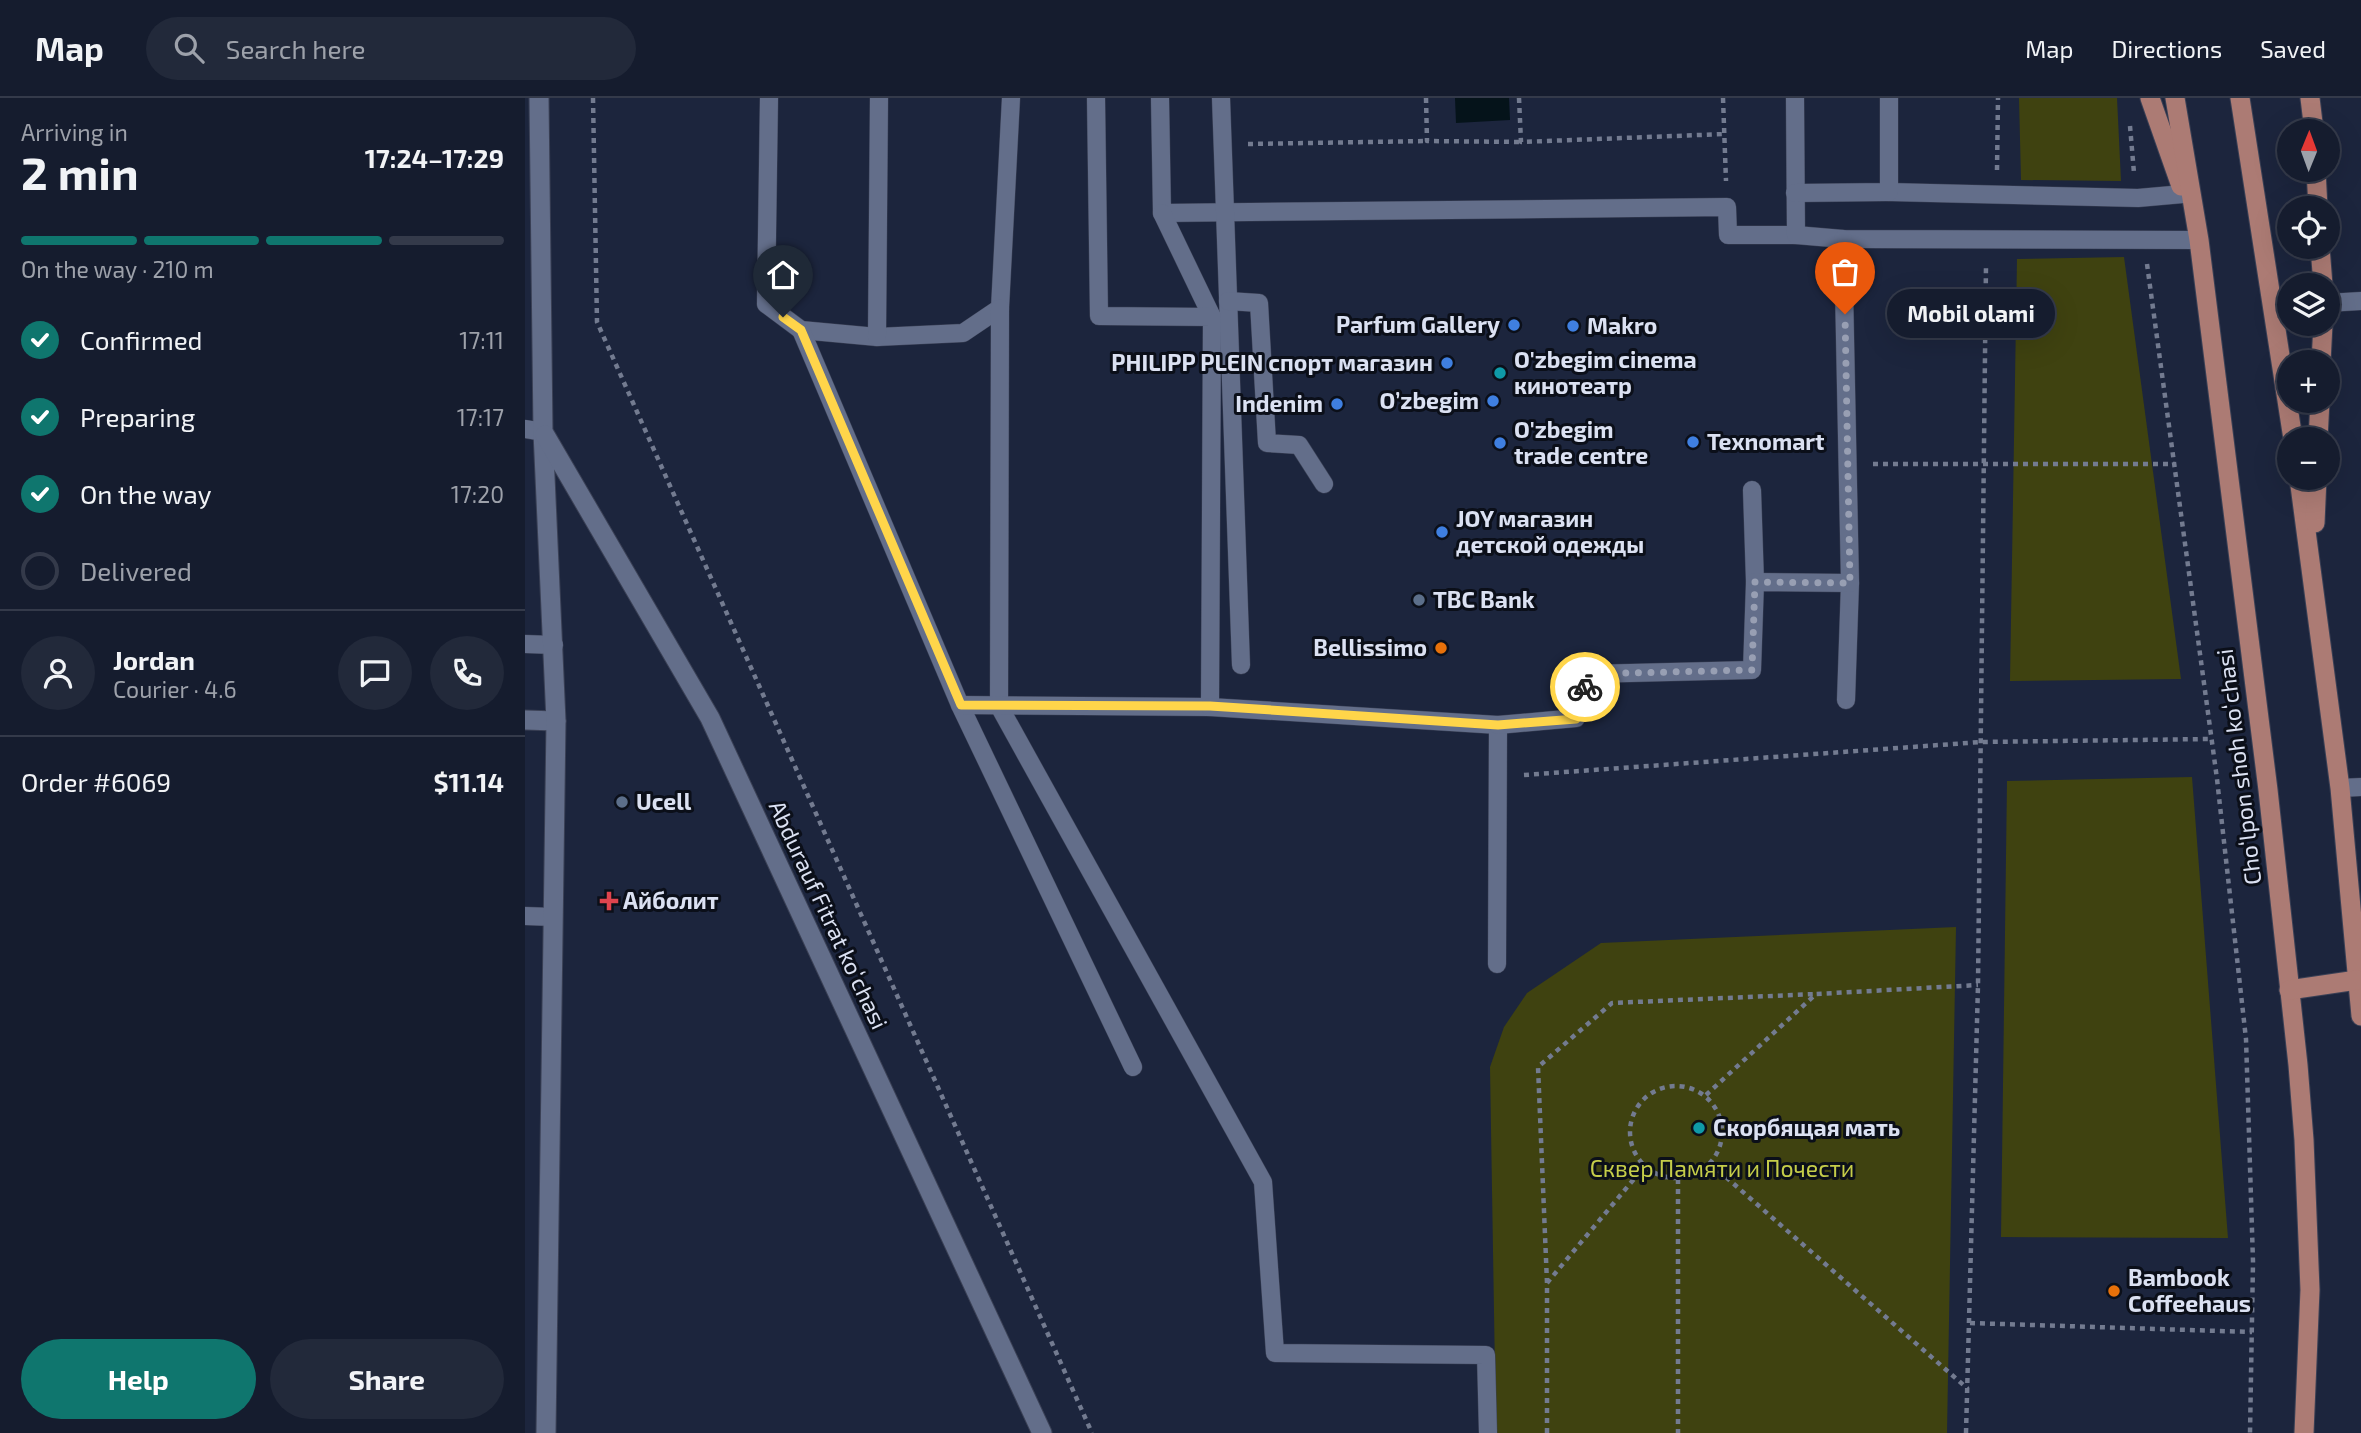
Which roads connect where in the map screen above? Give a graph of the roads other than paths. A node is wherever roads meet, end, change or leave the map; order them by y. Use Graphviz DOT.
graph roads {
  1 [pos="539,98"];
  2 [pos="769,98"];
  3 [pos="879,98"];
  4 [pos="1011,98"];
  5 [pos="1096,98"];
  6 [pos="1160,98"];
  7 [pos="1221,98"];
  8 [pos="1795,98"];
  9 [pos="1889,98"];
  10 [pos="2150,98"];
  11 [pos="2175,98"];
  12 [pos="2240,98"];
  13 [pos="2310,98"];
  14 [pos="2313,119"];
  15 [pos="532,154"];
  16 [pos="1889,192"];
  17 [pos="1795,193"];
  18 [pos="2183,194"];
  19 [pos="1225,212"];
  20 [pos="1162,213"];
  21 [pos="1795,235"];
  22 [pos="1843,239"];
  23 [pos="2199,240"];
  24 [pos="1228,301"];
  25 [pos="2361,301"];
  26 [pos="2340,302"];
  27 [pos="1000,308"];
  28 [pos="1212,317"];
  29 [pos="801,330"];
  30 [pos="877,337"];
  31 [pos="2291,427"];
  32 [pos="534,431"];
  33 [pos="1324,484"];
  34 [pos="1752,490"];
  35 [pos="2301,490"];
  36 [pos="2316,490"];
  37 [pos="2313,566"];
  38 [pos="1755,582"];
  39 [pos="1850,583"];
  40 [pos="525,644"];
  41 [pos="554,645"];
  42 [pos="1241,665"];
  43 [pos="1846,700"];
  44 [pos="961,705"];
  45 [pos="999,706"];
  46 [pos="1210,706"];
  47 [pos="525,720"];
  48 [pos="556,721"];
  49 [pos="1498,725"];
  50 [pos="2340,788"];
  51 [pos="2361,788"];
  52 [pos="525,916"];
  53 [pos="553,917"];
  54 [pos="1497,964"];
  55 [pos="2359,980"];
  56 [pos="2289,990"];
  57 [pos="2361,1016"];
  58 [pos="1133,1067"];
  59 [pos="546,1433"];
  60 [pos="1042,1433"];
  61 [pos="1488,1433"];
  62 [pos="2304,1433"];
  1 -- 15 [label="main road, Abdurauf Fitrat koʻchasi"];
  2 -- 29 [label="lane"];
  3 -- 30 [label="lane"];
  4 -- 27 [label="lane"];
  5 -- 28 [label="lane"];
  6 -- 20 [label="lane"];
  7 -- 19 [label="lane"];
  8 -- 17 [label="lane"];
  9 -- 16 [label="lane"];
  10 -- 18 [label="main road"];
  11 -- 23 [label="main road, Choʻlpon shoh koʻchasi"];
  12 -- 31 [label="main road"];
  13 -- 14 [label="main road"];
  15 -- 32 [label="main road, Abdurauf Fitrat koʻchasi"];
  16 -- 17 [label="lane"];
  16 -- 18 [label="lane"];
  17 -- 21 [label="lane"];
  18 -- 23 [label="main road"];
  19 -- 20 [label="lane"];
  19 -- 21 [label="lane"];
  19 -- 24 [label="lane"];
  20 -- 28 [label="lane"];
  21 -- 22 [label="lane"];
  22 -- 23 [label="lane"];
  22 -- 39 [label="lane"];
  23 -- 56 [label="main road, Choʻlpon shoh koʻchasi"];
  24 -- 33 [label="lane"];
  24 -- 42 [label="lane"];
  25 -- 26 [label="lane"];
  27 -- 30 [label="lane"];
  27 -- 45 [label="lane"];
  28 -- 46 [label="lane"];
  29 -- 30 [label="lane"];
  29 -- 44 [label="lane"];
  32 -- 41 [label="main road, Abdurauf Fitrat koʻchasi"];
  32 -- 60 [label="main road, Abdurauf Fitrat koʻchasi"];
  34 -- 38 [label="lane"];
  35 -- 37 [label="main road"];
  36 -- 37 [label="main road"];
  37 -- 50 [label="main road"];
  38 -- 39 [label="lane"];
  38 -- 49 [label="lane"];
  39 -- 43 [label="lane"];
  40 -- 41 [label="lane"];
  41 -- 48 [label="main road, Abdurauf Fitrat koʻchasi"];
  44 -- 45 [label="lane"];
  44 -- 58 [label="lane"];
  45 -- 46 [label="lane"];
  45 -- 61 [label="lane"];
  46 -- 49 [label="lane"];
  47 -- 48 [label="main road"];
  48 -- 53 [label="main road, Abdurauf Fitrat koʻchasi"];
  49 -- 54 [label="lane"];
  50 -- 51 [label="lane"];
  50 -- 55 [label="main road"];
  52 -- 53 [label="lane"];
  53 -- 59 [label="main road, Abdurauf Fitrat koʻchasi"];
  55 -- 56 [label="main road"];
  55 -- 57 [label="main road"];
  56 -- 62 [label="main road, Choʻlpon shoh koʻchasi"];
}
